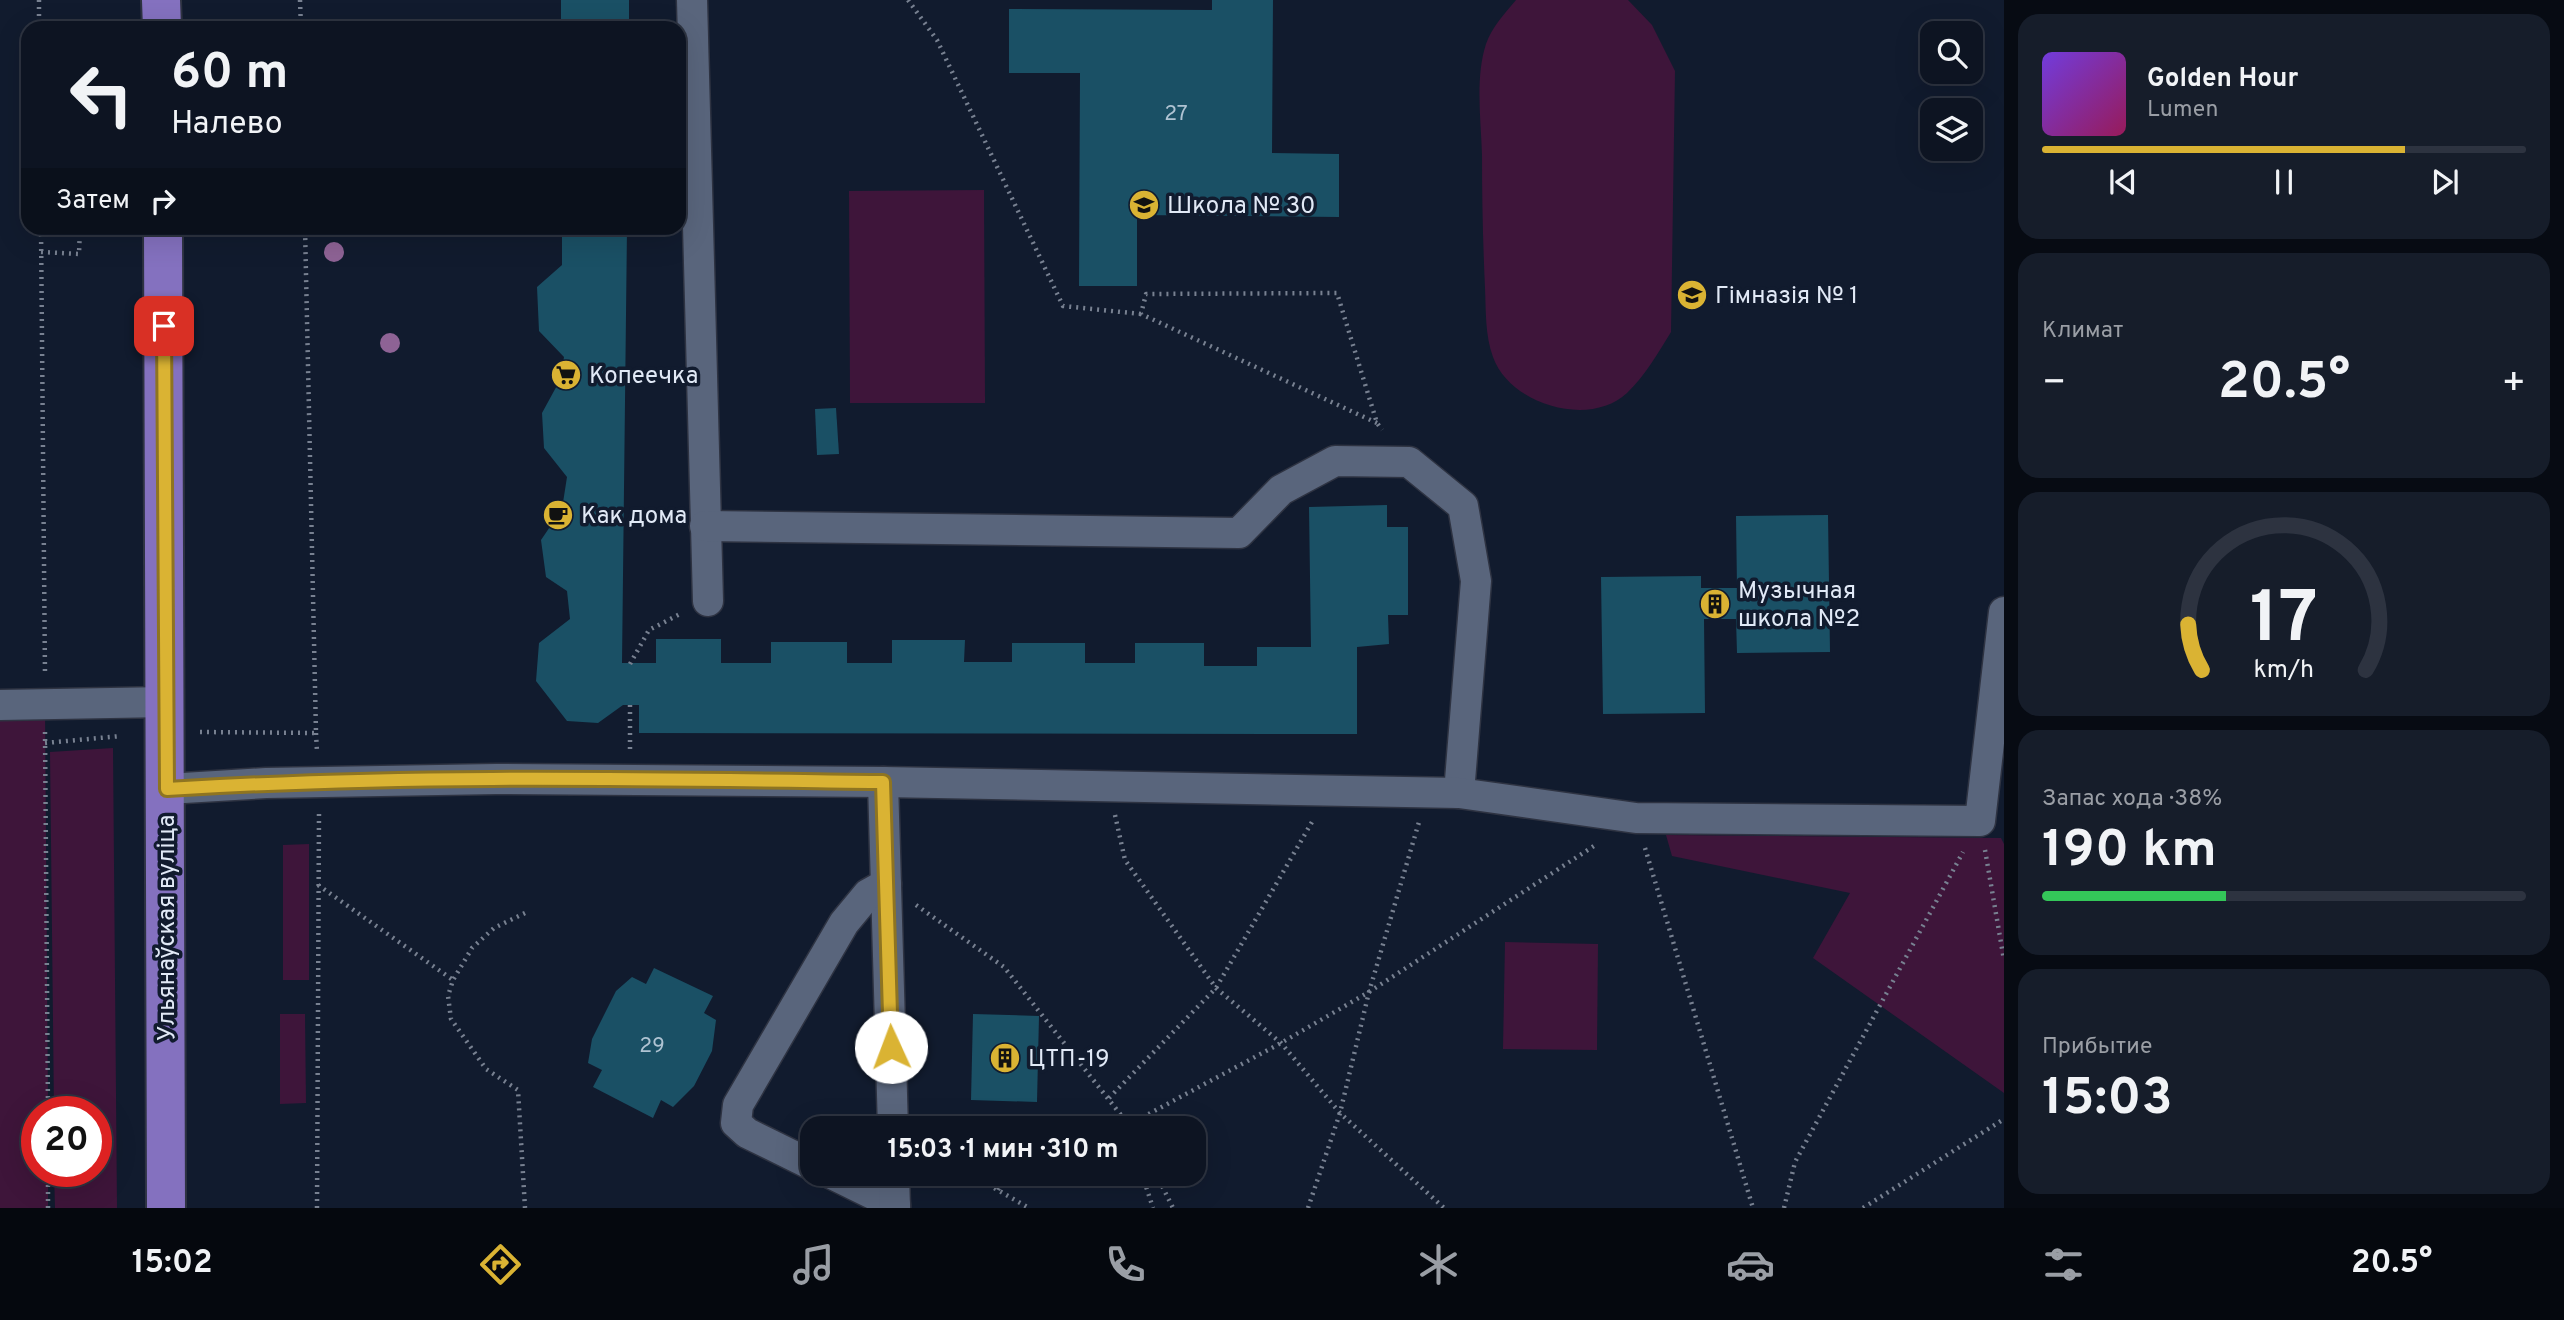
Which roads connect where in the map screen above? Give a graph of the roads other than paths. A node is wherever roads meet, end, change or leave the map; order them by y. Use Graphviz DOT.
graph roads {
  1 [pos="162,0"];
  2 [pos="692,0"];
  3 [pos="162,21"];
  4 [pos="163,235"];
  5 [pos="705,526"];
  6 [pos="708,601"];
  7 [pos="2004,612"];
  8 [pos="0,705"];
  9 [pos="166,717"];
  10 [pos="883,782"];
  11 [pos="167,789"];
  12 [pos="1459,793"];
  13 [pos="886,884"];
  14 [pos="893,1116"];
  15 [pos="800,1159"];
  16 [pos="855,1186"];
  17 [pos="894,1186"];
  18 [pos="894,1207"];
  19 [pos="166,1208"];
  1 -- 3 [label="main road"];
  2 -- 5 [label="lane"];
  4 -- 9 [label="main road, Ульянаўская вуліца"];
  5 -- 6 [label="lane"];
  5 -- 12 [label="lane"];
  7 -- 12 [label="lane"];
  8 -- 9 [label="lane"];
  9 -- 11 [label="main road, Ульянаўская вуліца"];
  10 -- 11 [label="lane"];
  10 -- 12 [label="lane"];
  10 -- 13 [label="lane"];
  11 -- 19 [label="main road, Ульянаўская вуліца"];
  13 -- 14 [label="lane"];
  13 -- 15 [label="lane"];
  16 -- 18 [label="lane"];
  17 -- 18 [label="lane"];
}
